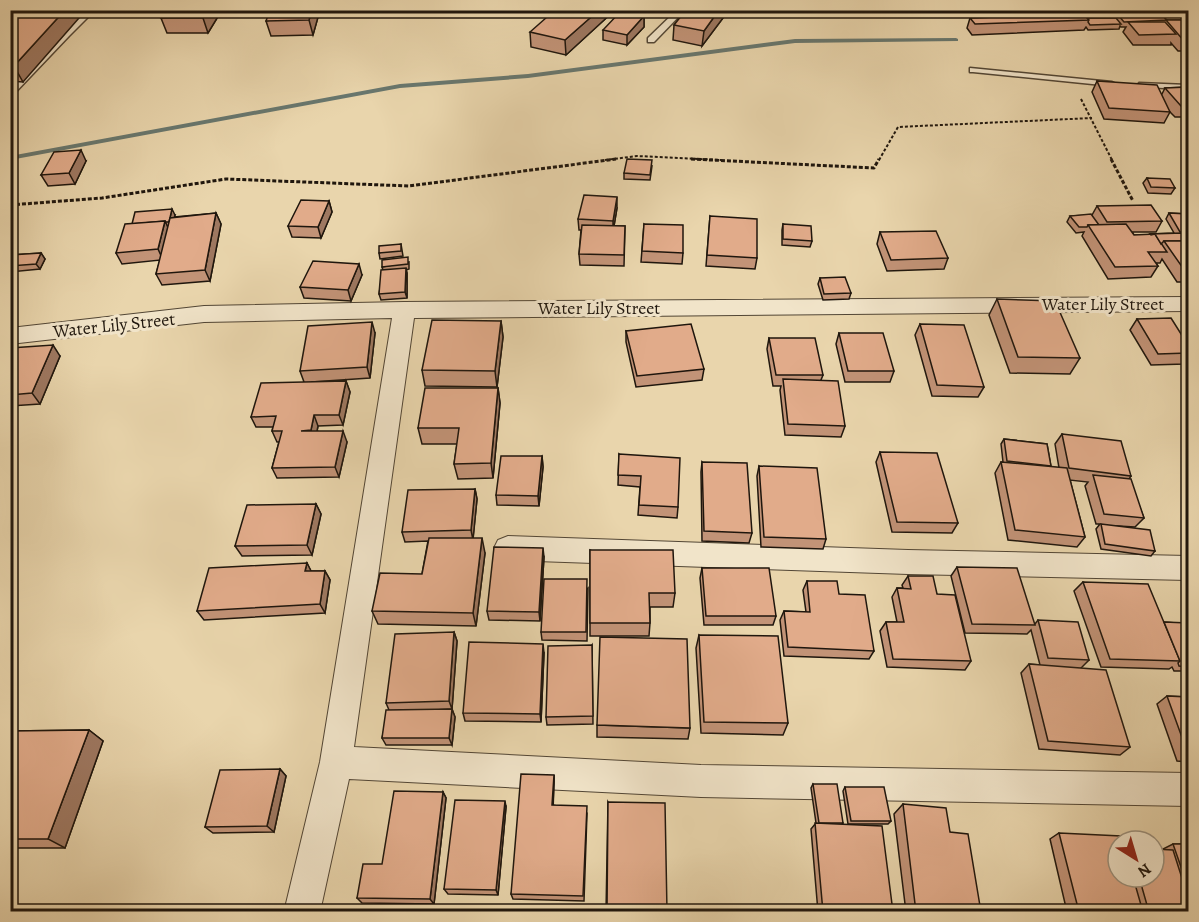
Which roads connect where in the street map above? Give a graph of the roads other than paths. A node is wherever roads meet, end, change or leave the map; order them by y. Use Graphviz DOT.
graph roads {
  1 [pos="92,10"];
  2 [pos="682,10"];
  3 [pos="651,40"];
  4 [pos="973,70"];
  5 [pos="1127,85"];
  6 [pos="1137,85"];
  7 [pos="1188,87"];
  8 [pos="10,96"];
  9 [pos="1188,304"];
  10 [pos="404,309"];
  11 [pos="10,336"];
  12 [pos="508,548"];
  13 [pos="1188,568"];
  14 [pos="336,762"];
  15 [pos="1188,790"];
  16 [pos="302,912"];
  1 -- 8 [label="lane"];
  2 -- 3 [label="lane"];
  4 -- 5 [label="lane"];
  6 -- 7 [label="lane"];
  9 -- 10 [label="street, Water Lily Street"];
  10 -- 11 [label="street, Water Lily Street"];
  10 -- 14 [label="street"];
  12 -- 13 [label="street"];
  14 -- 15 [label="street"];
  14 -- 16 [label="street"];
}
